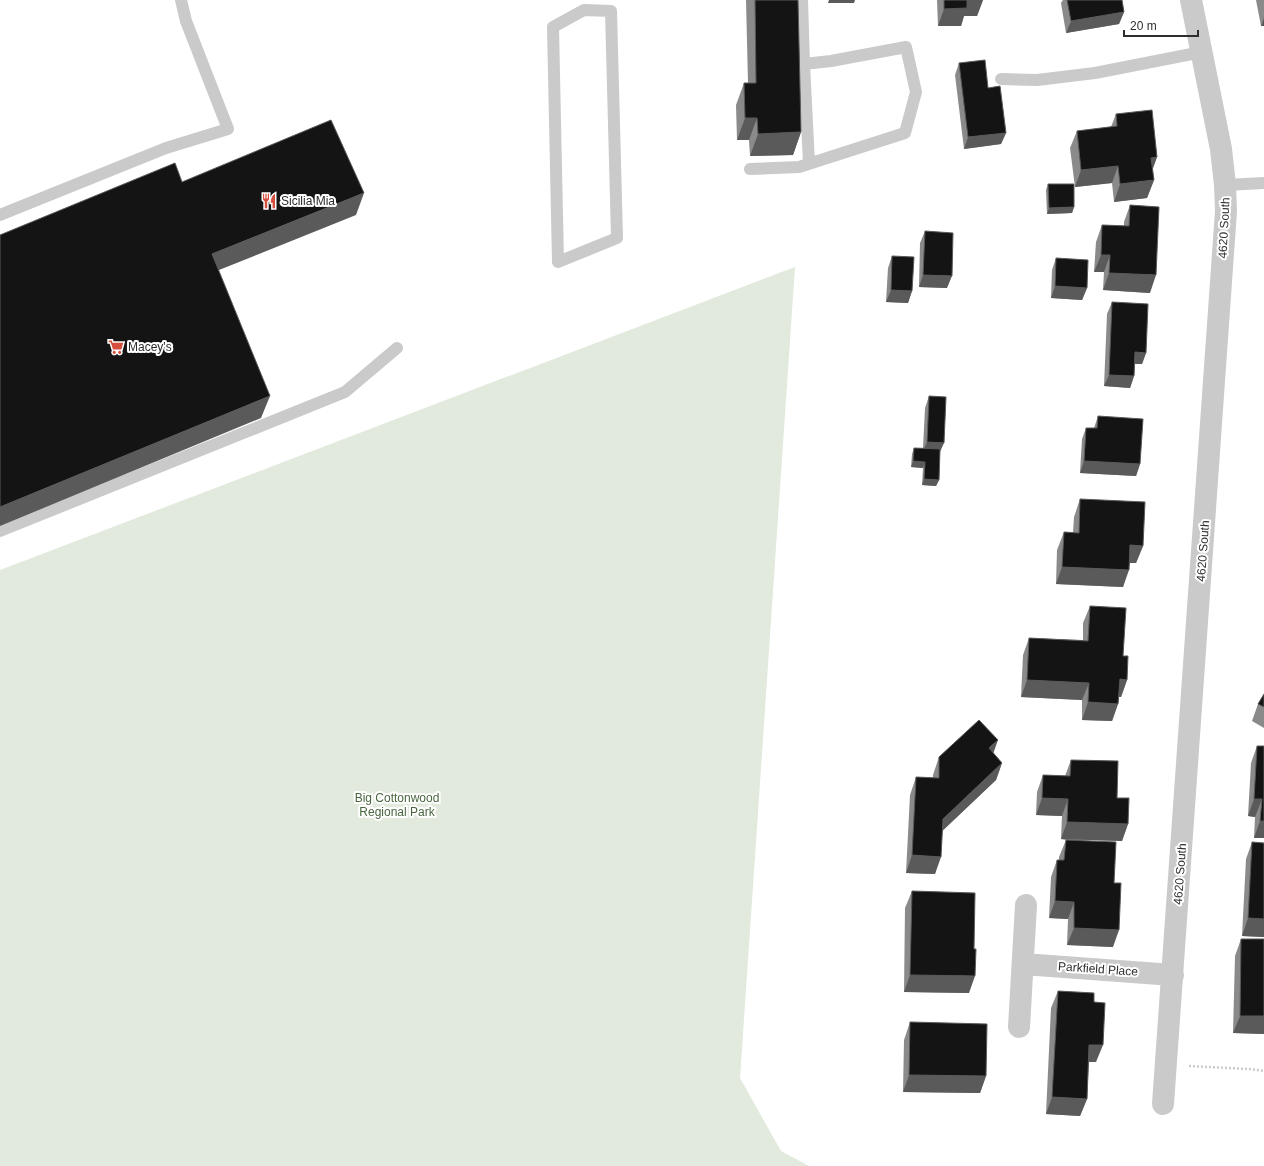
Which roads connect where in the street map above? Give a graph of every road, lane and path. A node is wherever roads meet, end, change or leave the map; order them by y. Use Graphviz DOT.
graph roads {
  1 [pos="181,0"];
  2 [pos="802,0"];
  3 [pos="1191,0"];
  4 [pos="584,5"];
  5 [pos="1202,52"];
  6 [pos="804,64"];
  7 [pos="1001,79"];
  8 [pos="809,163"];
  9 [pos="750,169"];
  10 [pos="1264,183"];
  11 [pos="1225,185"];
  12 [pos="0,215"];
  13 [pos="397,348"];
  14 [pos="0,531"];
  15 [pos="1026,905"];
  16 [pos="1023,964"];
  17 [pos="1173,975"];
  18 [pos="1019,1027"];
  19 [pos="1167,1065"];
  20 [pos="1264,1071"];
  21 [pos="1163,1104"];
  1 -- 12 [label="lane"];
  2 -- 6 [label="lane"];
  3 -- 5 [label="street, 4620 South"];
  4 -- 4 [label="lane"];
  5 -- 7 [label="lane"];
  5 -- 11 [label="street, 4620 South"];
  6 -- 8 [label="lane"];
  6 -- 8 [label="lane"];
  8 -- 9 [label="lane"];
  10 -- 11 [label="lane"];
  11 -- 17 [label="street, 4620 South"];
  13 -- 14 [label="lane"];
  15 -- 16 [label="street"];
  16 -- 17 [label="street, Parkfield Place"];
  16 -- 18 [label="street"];
  17 -- 19 [label="street, 4620 South"];
  19 -- 20 [label="path"];
  19 -- 21 [label="street, 4620 South"];
}
